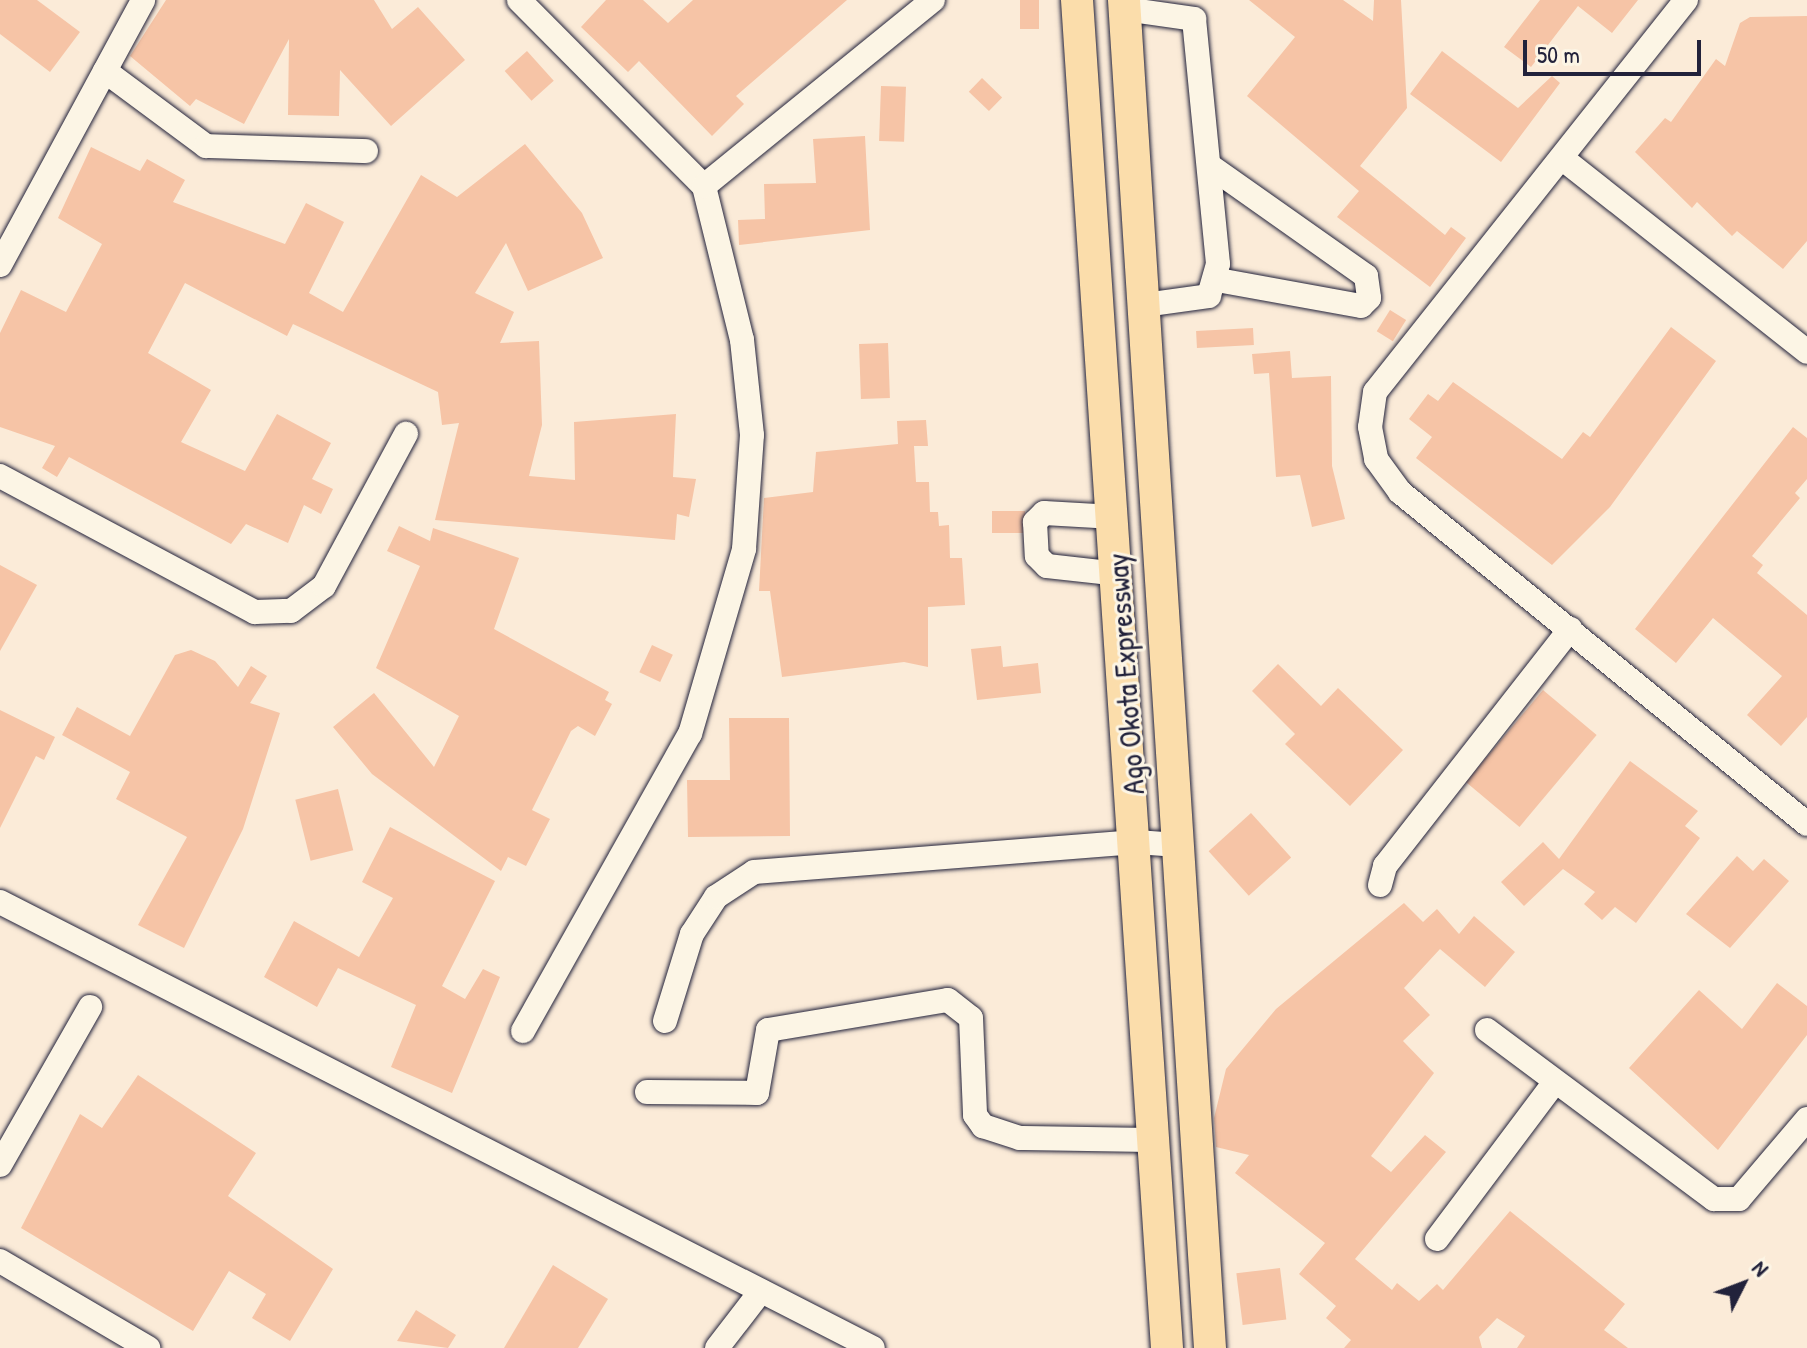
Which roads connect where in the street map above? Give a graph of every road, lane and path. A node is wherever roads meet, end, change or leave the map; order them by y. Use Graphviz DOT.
graph roads {
  1 [pos="143,0"];
  2 [pos="519,0"];
  3 [pos="933,0"];
  4 [pos="1077,0"];
  5 [pos="1686,0"];
  6 [pos="1124,4"];
  7 [pos="105,71"];
  8 [pos="366,151"];
  9 [pos="1563,159"];
  10 [pos="1210,166"];
  11 [pos="704,186"];
  12 [pos="0,265"];
  13 [pos="1218,280"];
  14 [pos="1145,305"];
  15 [pos="1807,352"];
  16 [pos="406,434"];
  17 [pos="0,476"];
  18 [pos="1114,517"];
  19 [pos="1118,574"];
  20 [pos="1570,629"];
  21 [pos="1807,824"];
  22 [pos="1136,842"];
  23 [pos="1178,845"];
  24 [pos="1380,885"];
  25 [pos="0,902"];
  26 [pos="90,1007"];
  27 [pos="665,1021"];
  28 [pos="1487,1030"];
  29 [pos="523,1031"];
  30 [pos="1554,1083"];
  31 [pos="647,1092"];
  32 [pos="1807,1119"];
  33 [pos="1154,1140"];
  34 [pos="0,1165"];
  35 [pos="1437,1239"];
  36 [pos="0,1261"];
  37 [pos="761,1291"];
  38 [pos="148,1348"];
  39 [pos="717,1348"];
  40 [pos="873,1348"];
  41 [pos="1167,1348"];
  42 [pos="1210,1348"];
  1 -- 7 [label="street"];
  2 -- 11 [label="street"];
  3 -- 11 [label="street"];
  4 -- 18 [label="main road, Ago Okota Expressway"];
  5 -- 9 [label="street"];
  6 -- 10 [label="street"];
  6 -- 14 [label="main road, Ago Okota Expressway"];
  7 -- 8 [label="street"];
  7 -- 12 [label="street"];
  9 -- 15 [label="street"];
  9 -- 20 [label="street"];
  10 -- 13 [label="street"];
  10 -- 13 [label="street"];
  11 -- 29 [label="street"];
  13 -- 14 [label="street"];
  14 -- 23 [label="main road, Ago Okota Expressway"];
  16 -- 17 [label="street"];
  18 -- 19 [label="main road, Ago Okota Expressway"];
  18 -- 19 [label="street"];
  19 -- 22 [label="main road, Ago Okota Expressway"];
  20 -- 21 [label="street"];
  20 -- 24 [label="street"];
  22 -- 23 [label="street"];
  22 -- 27 [label="street"];
  22 -- 33 [label="main road, Ago Okota Expressway"];
  23 -- 42 [label="main road, Ago Okota Expressway"];
  25 -- 37 [label="street"];
  26 -- 34 [label="street"];
  28 -- 30 [label="street"];
  30 -- 32 [label="street"];
  30 -- 35 [label="street"];
  31 -- 33 [label="street"];
  33 -- 41 [label="main road, Ago Okota Expressway"];
  36 -- 38 [label="street"];
  37 -- 39 [label="street"];
  37 -- 40 [label="street"];
}
